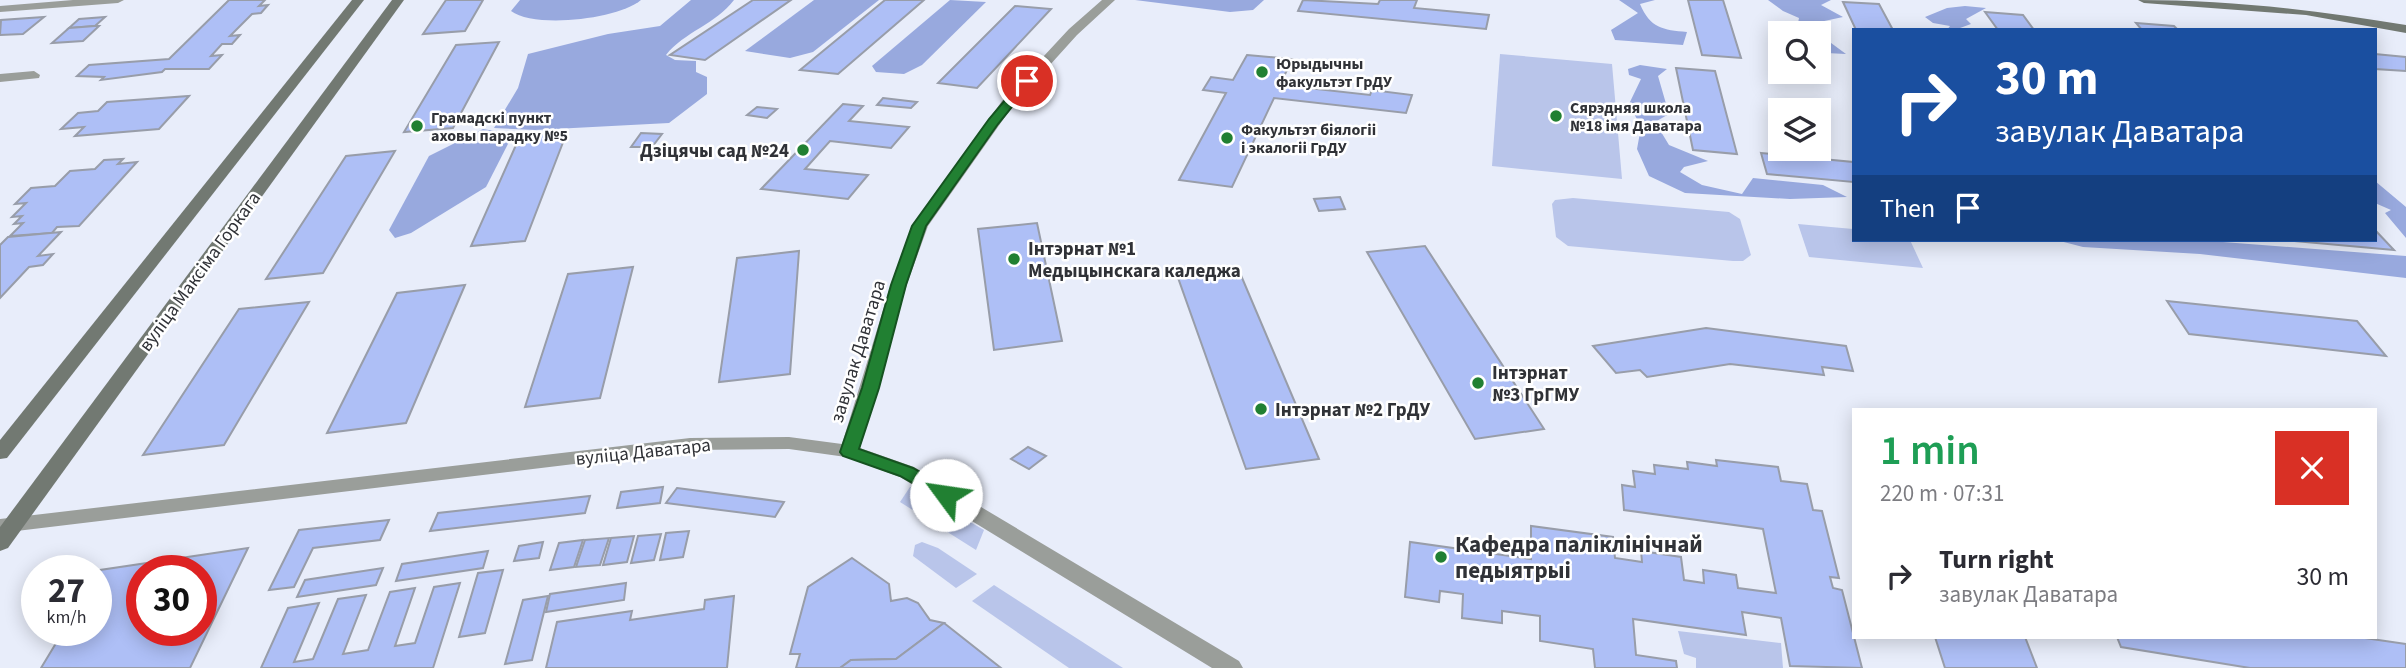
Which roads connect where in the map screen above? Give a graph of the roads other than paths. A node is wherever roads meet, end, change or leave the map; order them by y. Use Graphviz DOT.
graph roads {
  1 [pos="17,0"];
  2 [pos="118,0"];
  3 [pos="358,0"];
  4 [pos="398,0"];
  5 [pos="1109,0"];
  6 [pos="2144,0"];
  7 [pos="2,10"];
  8 [pos="2406,29"];
  9 [pos="34,75"];
  10 [pos="0,78"];
  11 [pos="849,452"];
  12 [pos="0,453"];
  13 [pos="7,526"];
  14 [pos="0,543"];
  15 [pos="1231,668"];
  1 -- 7 [label="street"];
  2 -- 7 [label="street"];
  3 -- 12 [label="main road, вуліца Максіма Горкага"];
  4 -- 13 [label="main road, вуліца Максіма Горкага"];
  5 -- 11 [label="street, завулак Даватара"];
  6 -- 8 [label="main road"];
  9 -- 10 [label="street"];
  11 -- 13 [label="street, вуліца Даватара"];
  11 -- 15 [label="street, вуліца Даватара"];
  13 -- 14 [label="main road, вуліца Максіма Горкага"];
}
